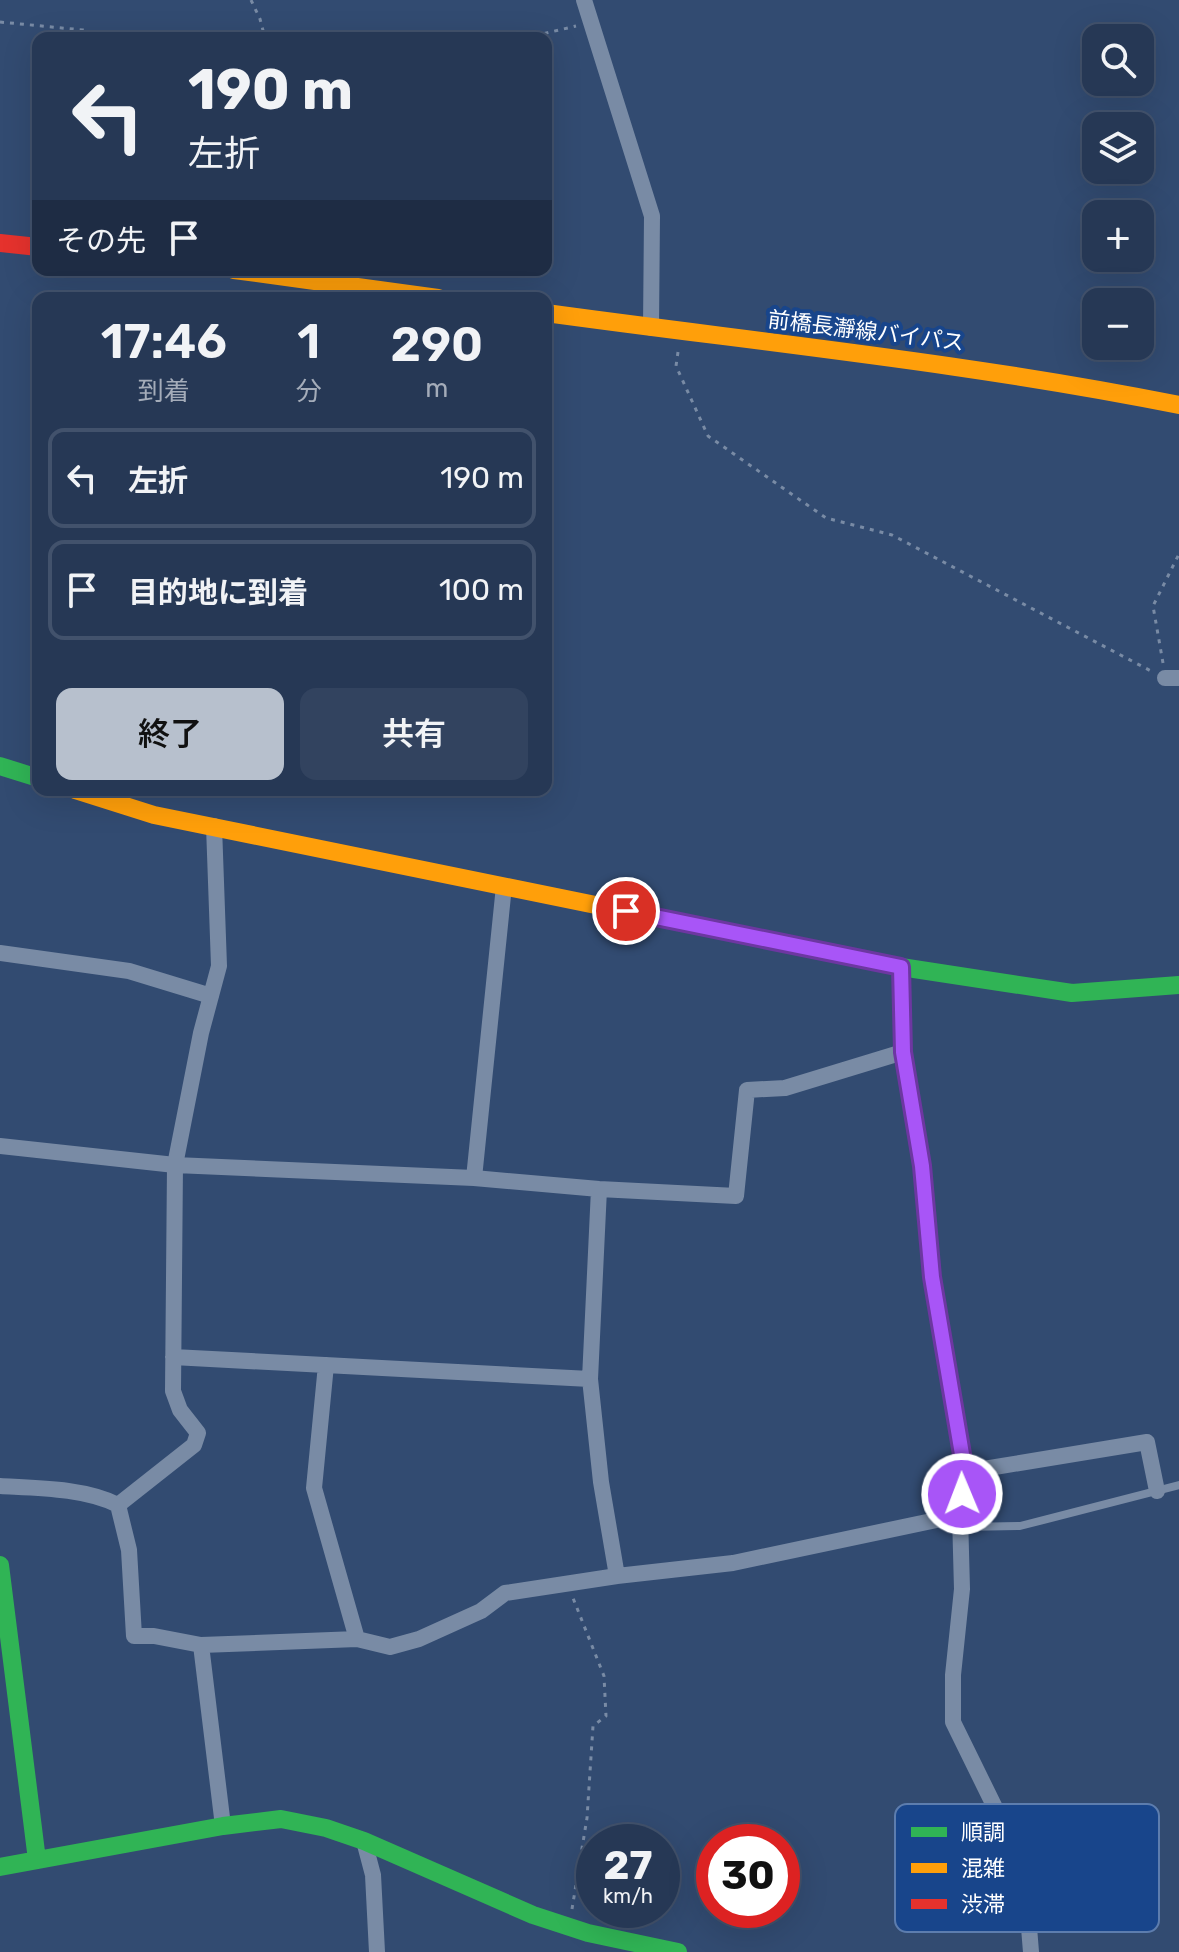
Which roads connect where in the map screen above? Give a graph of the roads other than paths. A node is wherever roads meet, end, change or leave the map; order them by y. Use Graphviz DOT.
graph roads {
  1 [pos="584,0"];
  2 [pos="0,243"];
  3 [pos="32,246"];
  4 [pos="278,276"];
  5 [pos="394,292"];
  6 [pos="552,314"];
  7 [pos="651,328"];
  8 [pos="1179,405"];
  9 [pos="0,766"];
  10 [pos="32,776"];
  11 [pos="94,796"];
  12 [pos="214,826"];
  13 [pos="504,886"];
  14 [pos="0,953"];
  15 [pos="901,967"];
  16 [pos="1179,985"];
  17 [pos="211,996"];
  18 [pos="903,1052"];
  19 [pos="0,1146"];
  20 [pos="175,1165"];
  21 [pos="474,1178"];
  22 [pos="599,1189"];
  23 [pos="173,1357"];
  24 [pos="326,1365"];
  25 [pos="590,1379"];
  26 [pos="965,1472"];
  27 [pos="1179,1485"];
  28 [pos="0,1486"];
  29 [pos="1157,1491"];
  30 [pos="118,1505"];
  31 [pos="960,1521"];
  32 [pos="0,1565"];
  33 [pos="617,1576"];
  34 [pos="357,1639"];
  35 [pos="201,1645"];
  36 [pos="6,1664"];
  37 [pos="993,1804"];
  38 [pos="223,1826"];
  39 [pos="364,1841"];
  40 [pos="37,1860"];
  41 [pos="0,1867"];
  42 [pos="1029,1932"];
  43 [pos="377,1952"];
  44 [pos="678,1952"];
  45 [pos="1031,1952"];
  1 -- 7 [label="street"];
  2 -- 3 [label="street"];
  4 -- 5 [label="street"];
  6 -- 7 [label="street, 前橋長瀞線バイパス"];
  7 -- 8 [label="street, 前橋長瀞線バイパス"];
  9 -- 10 [label="street"];
  11 -- 12 [label="street"];
  12 -- 13 [label="street"];
  12 -- 17 [label="street"];
  13 -- 15 [label="street"];
  13 -- 21 [label="street"];
  14 -- 17 [label="street"];
  15 -- 16 [label="street"];
  15 -- 18 [label="street"];
  17 -- 20 [label="street"];
  18 -- 22 [label="street"];
  18 -- 26 [label="street"];
  19 -- 20 [label="street"];
  20 -- 21 [label="street"];
  20 -- 23 [label="street"];
  21 -- 22 [label="street"];
  22 -- 25 [label="street"];
  23 -- 24 [label="street"];
  23 -- 30 [label="street"];
  24 -- 25 [label="street"];
  24 -- 34 [label="street"];
  25 -- 33 [label="street"];
  26 -- 29 [label="street"];
  26 -- 31 [label="street"];
  27 -- 29 [label="lane"];
  28 -- 30 [label="street"];
  29 -- 31 [label="lane"];
  30 -- 35 [label="street"];
  31 -- 33 [label="street"];
  31 -- 37 [label="street"];
  32 -- 36 [label="street"];
  33 -- 34 [label="street"];
  34 -- 35 [label="street"];
  35 -- 38 [label="street"];
  36 -- 40 [label="street"];
  38 -- 39 [label="street"];
  38 -- 40 [label="street"];
  39 -- 43 [label="street"];
  39 -- 44 [label="street"];
  40 -- 41 [label="street"];
  42 -- 45 [label="street"];
}
